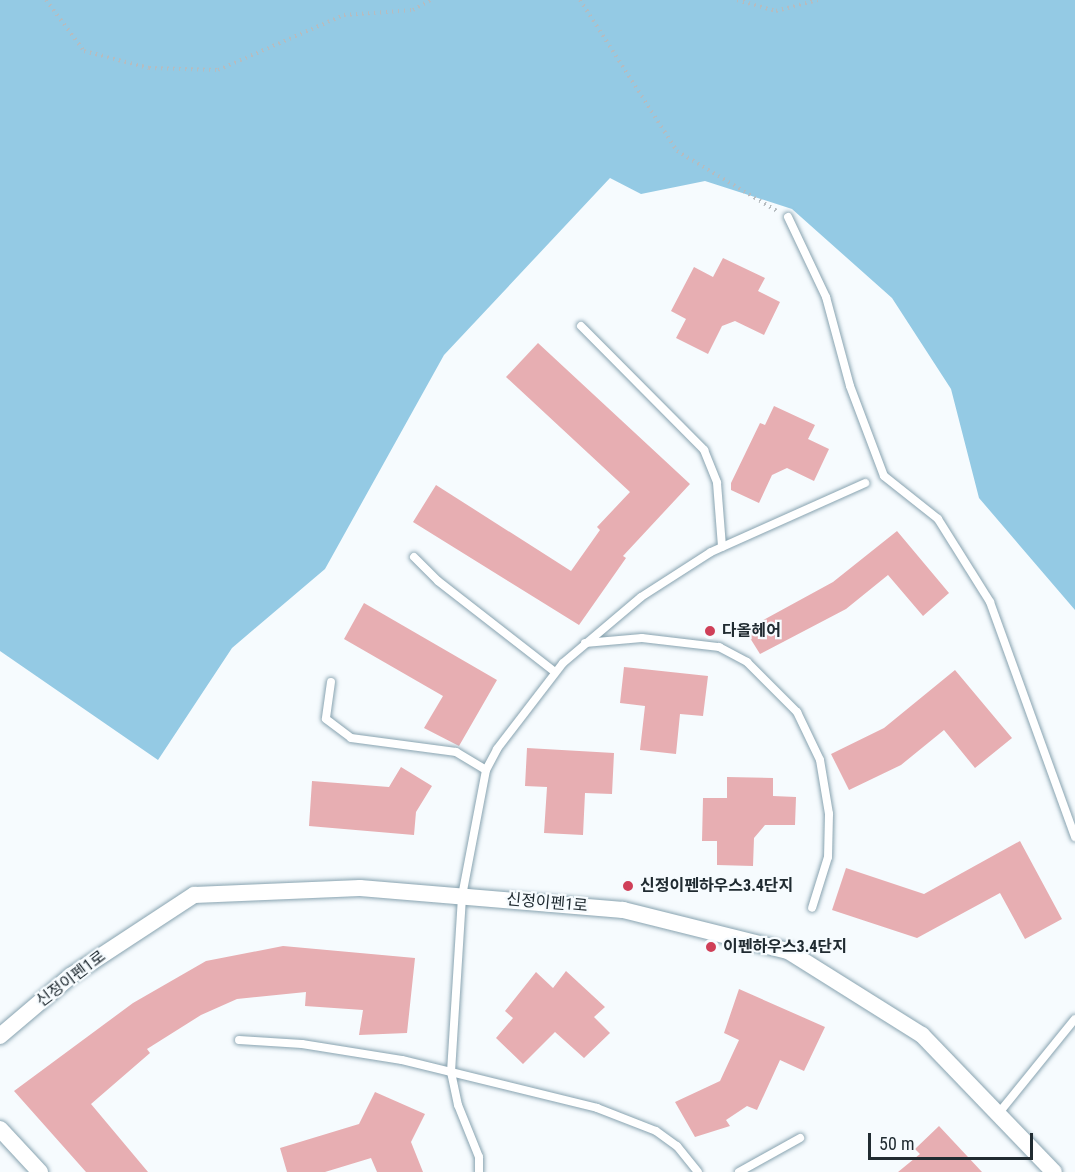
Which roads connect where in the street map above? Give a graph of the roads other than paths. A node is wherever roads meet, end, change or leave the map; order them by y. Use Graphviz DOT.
graph roads {
  1 [pos="788,218"];
  2 [pos="581,326"];
  3 [pos="865,483"];
  4 [pos="722,547"];
  5 [pos="414,557"];
  6 [pos="585,643"];
  7 [pos="555,672"];
  8 [pos="331,682"];
  9 [pos="486,770"];
  10 [pos="1075,837"];
  11 [pos="462,896"];
  12 [pos="812,908"];
  13 [pos="1075,1019"];
  14 [pos="0,1036"];
  15 [pos="239,1040"];
  16 [pos="451,1072"];
  17 [pos="998,1114"];
  18 [pos="0,1129"];
  19 [pos="800,1138"];
  20 [pos="40,1172"];
  21 [pos="478,1172"];
  22 [pos="698,1172"];
  23 [pos="739,1172"];
  24 [pos="1054,1172"];
  1 -- 10 [label="lane"];
  2 -- 4 [label="lane"];
  3 -- 4 [label="lane"];
  4 -- 6 [label="lane"];
  5 -- 7 [label="lane"];
  6 -- 7 [label="lane"];
  6 -- 12 [label="lane"];
  7 -- 9 [label="lane"];
  8 -- 9 [label="lane"];
  9 -- 11 [label="lane"];
  11 -- 14 [label="street, 신정이펜1로"];
  11 -- 16 [label="lane"];
  11 -- 17 [label="street, 신정이펜1로"];
  13 -- 17 [label="lane"];
  15 -- 16 [label="lane"];
  16 -- 21 [label="lane"];
  16 -- 22 [label="lane"];
  17 -- 24 [label="street, 신정이펜1로"];
  18 -- 20 [label="street"];
  19 -- 23 [label="lane"];
}
